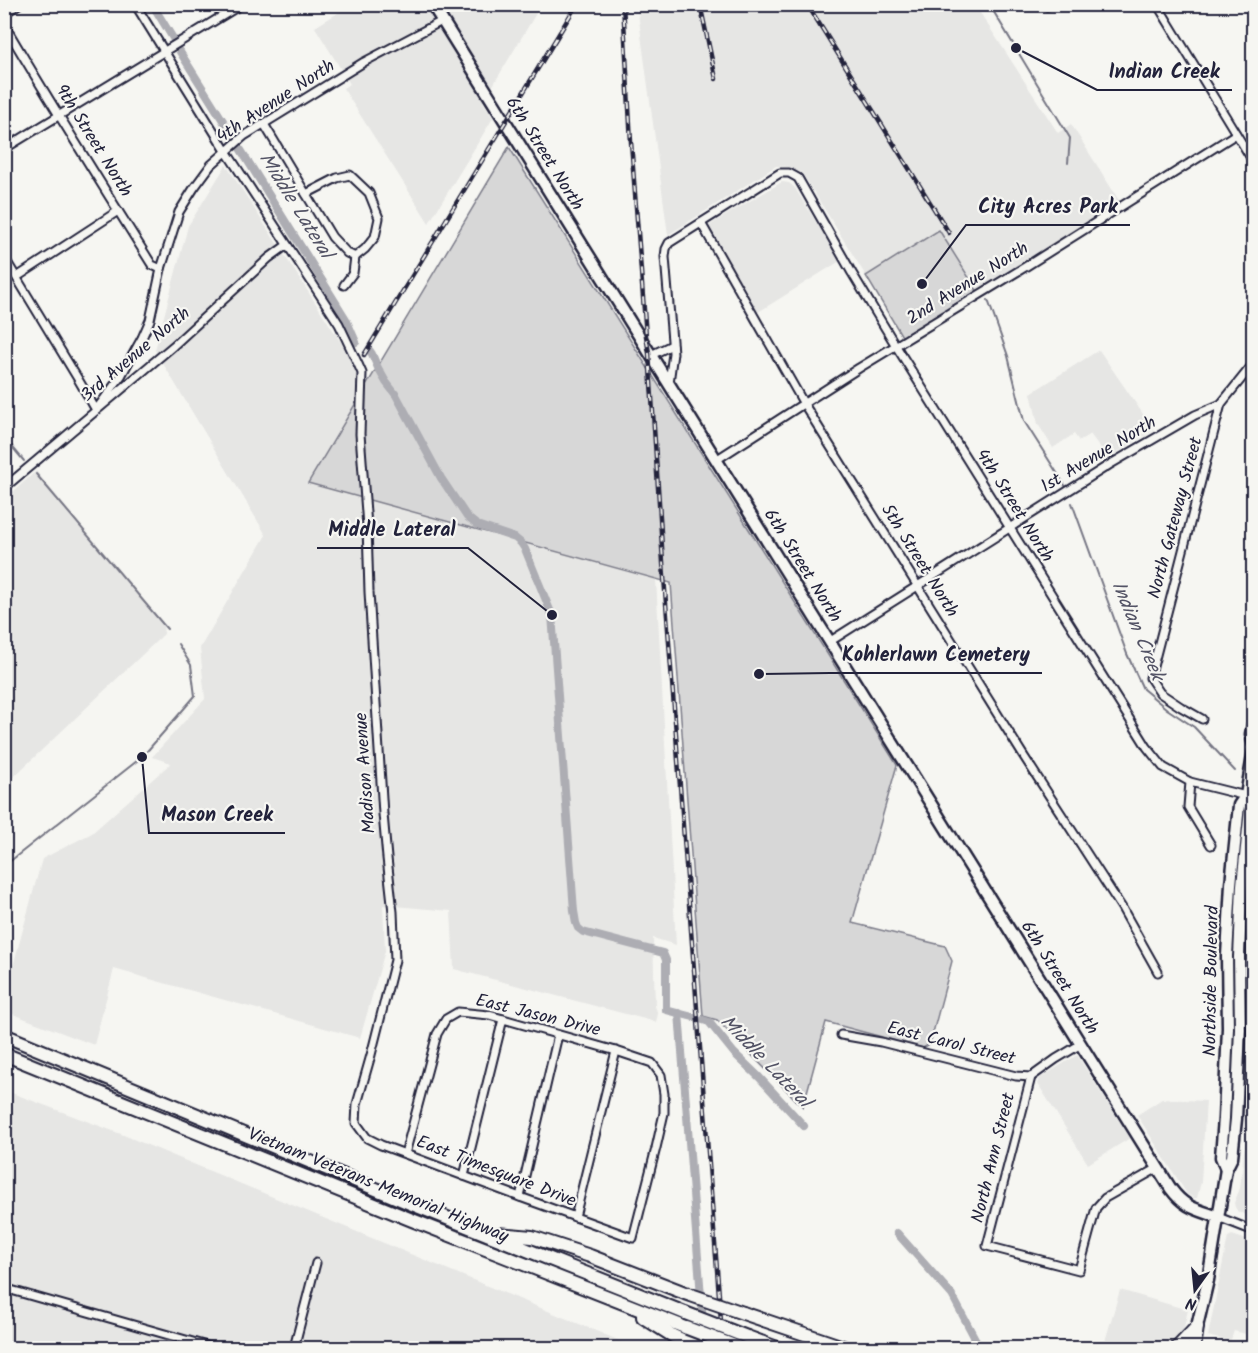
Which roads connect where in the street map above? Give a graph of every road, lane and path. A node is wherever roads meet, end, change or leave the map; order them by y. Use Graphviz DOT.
graph roads {
  1 [pos="19,4"];
  2 [pos="135,4"];
  3 [pos="242,4"];
  4 [pos="432,4"];
  5 [pos="1157,4"];
  6 [pos="4,14"];
  7 [pos="442,21"];
  8 [pos="4,24"];
  9 [pos="164,52"];
  10 [pos="59,115"];
  11 [pos="264,124"];
  12 [pos="1236,134"];
  13 [pos="4,149"];
  14 [pos="226,151"];
  15 [pos="1254,163"];
  16 [pos="306,194"];
  17 [pos="118,212"];
  18 [pos="701,223"];
  19 [pos="287,245"];
  20 [pos="355,257"];
  21 [pos="4,258"];
  22 [pos="161,269"];
  23 [pos="17,277"];
  24 [pos="344,285"];
  25 [pos="672,345"];
  26 [pos="896,346"];
  27 [pos="651,355"];
  28 [pos="1254,363"];
  29 [pos="669,384"];
  30 [pos="804,404"];
  31 [pos="1221,404"];
  32 [pos="96,410"];
  33 [pos="716,460"];
  34 [pos="4,488"];
  35 [pos="1010,528"];
  36 [pos="917,586"];
  37 [pos="829,642"];
  38 [pos="1202,719"];
  39 [pos="1254,720"];
  40 [pos="1254,745"];
  41 [pos="1254,751"];
  42 [pos="1190,782"];
  43 [pos="1250,797"];
  44 [pos="1211,845"];
  45 [pos="1158,972"];
  46 [pos="502,1019"];
  47 [pos="4,1035"];
  48 [pos="558,1035"];
  49 [pos="841,1035"];
  50 [pos="1081,1044"];
  51 [pos="616,1051"];
  52 [pos="4,1054"];
  53 [pos="1031,1077"];
  54 [pos="356,1123"];
  55 [pos="405,1154"];
  56 [pos="1158,1168"];
  57 [pos="464,1176"];
  58 [pos="519,1197"];
  59 [pos="574,1217"];
  60 [pos="1218,1217"];
  61 [pos="1254,1231"];
  62 [pos="485,1233"];
  63 [pos="633,1238"];
  64 [pos="316,1263"];
  65 [pos="4,1288"];
  66 [pos="619,1302"];
  67 [pos="1197,1327"];
  68 [pos="694,1346"];
  69 [pos="214,1348"];
  70 [pos="294,1348"];
  71 [pos="740,1348"];
  72 [pos="777,1348"];
  73 [pos="846,1348"];
  74 [pos="1177,1348"];
  75 [pos="1193,1348"];
  1 -- 6 [label="street"];
  2 -- 9 [label="street, Madison Avenue"];
  3 -- 9 [label="street"];
  4 -- 7 [label="street, 6th Street North"];
  5 -- 12 [label="street"];
  7 -- 11 [label="street, 4th Avenue North"];
  7 -- 27 [label="street, 6th Street North"];
  8 -- 10 [label="street, 9th Street North"];
  9 -- 10 [label="street"];
  9 -- 14 [label="street, Madison Avenue"];
  10 -- 13 [label="street"];
  10 -- 17 [label="street, 9th Street North"];
  11 -- 14 [label="street, 4th Avenue North"];
  11 -- 16 [label="street"];
  12 -- 15 [label="street"];
  12 -- 26 [label="street, 2nd Avenue North"];
  14 -- 19 [label="street, Madison Avenue"];
  14 -- 22 [label="street, 4th Avenue North"];
  16 -- 20 [label="street"];
  16 -- 20 [label="street"];
  17 -- 22 [label="street, 9th Street North"];
  17 -- 23 [label="street"];
  18 -- 25 [label="street"];
  18 -- 26 [label="street, 4th Street North"];
  18 -- 30 [label="street, 5th Street North"];
  19 -- 32 [label="street, 3rd Avenue North"];
  19 -- 54 [label="street, Madison Avenue"];
  20 -- 24 [label="street"];
  21 -- 23 [label="street"];
  22 -- 32 [label="street, 4th Avenue North"];
  23 -- 32 [label="street"];
  25 -- 27 [label="street"];
  25 -- 29 [label="street"];
  26 -- 30 [label="street, 2nd Avenue North"];
  26 -- 35 [label="street, 4th Street North"];
  27 -- 29 [label="street, 6th Street North"];
  28 -- 31 [label="street, 1st Avenue North"];
  29 -- 33 [label="street, 6th Street North"];
  30 -- 33 [label="street, 2nd Avenue North"];
  30 -- 36 [label="street, 5th Street North"];
  31 -- 35 [label="street, 1st Avenue North"];
  31 -- 38 [label="street, North Gateway Street"];
  32 -- 34 [label="street, 3rd Avenue North"];
  33 -- 37 [label="street, 6th Street North"];
  35 -- 36 [label="street, 1st Avenue North"];
  35 -- 42 [label="street, 4th Street North"];
  36 -- 37 [label="street, 1st Avenue North"];
  36 -- 45 [label="street, 5th Street North"];
  37 -- 50 [label="street, 6th Street North"];
  39 -- 40 [label="street"];
  41 -- 43 [label="street, Northside Boulevard"];
  42 -- 43 [label="street, 4th Street North"];
  42 -- 44 [label="street"];
  43 -- 60 [label="street, Northside Boulevard"];
  46 -- 48 [label="street, East Jason Drive"];
  46 -- 55 [label="street, East Jason Drive"];
  46 -- 57 [label="street"];
  47 -- 62 [label="highway, Vietnam Veterans Memorial Highway"];
  48 -- 51 [label="street, East Jason Drive"];
  48 -- 58 [label="street"];
  49 -- 53 [label="street, East Carol Street"];
  50 -- 53 [label="street, East Carol Street"];
  50 -- 56 [label="street, 6th Street North"];
  51 -- 59 [label="street"];
  51 -- 63 [label="street, East Jason Drive"];
  52 -- 66 [label="highway, Vietnam Veterans Memorial Highway"];
  53 -- 56 [label="street, North Ann Street"];
  54 -- 55 [label="street, East Timesquare Drive"];
  55 -- 57 [label="street, East Timesquare Drive"];
  56 -- 60 [label="street, 6th Street North"];
  57 -- 58 [label="street, East Timesquare Drive"];
  58 -- 59 [label="street, East Timesquare Drive"];
  59 -- 63 [label="street, East Timesquare Drive"];
  60 -- 61 [label="street"];
  60 -- 67 [label="street, Northside Boulevard"];
  62 -- 72 [label="highway, Vietnam Veterans Memorial Highway, bridge"];
  62 -- 73 [label="highway, bridge"];
  64 -- 70 [label="street"];
  65 -- 69 [label="street"];
  66 -- 68 [label="highway"];
  66 -- 71 [label="highway, Vietnam Veterans Memorial Highway, bridge"];
  67 -- 74 [label="highway"];
  67 -- 75 [label="highway"];
}
